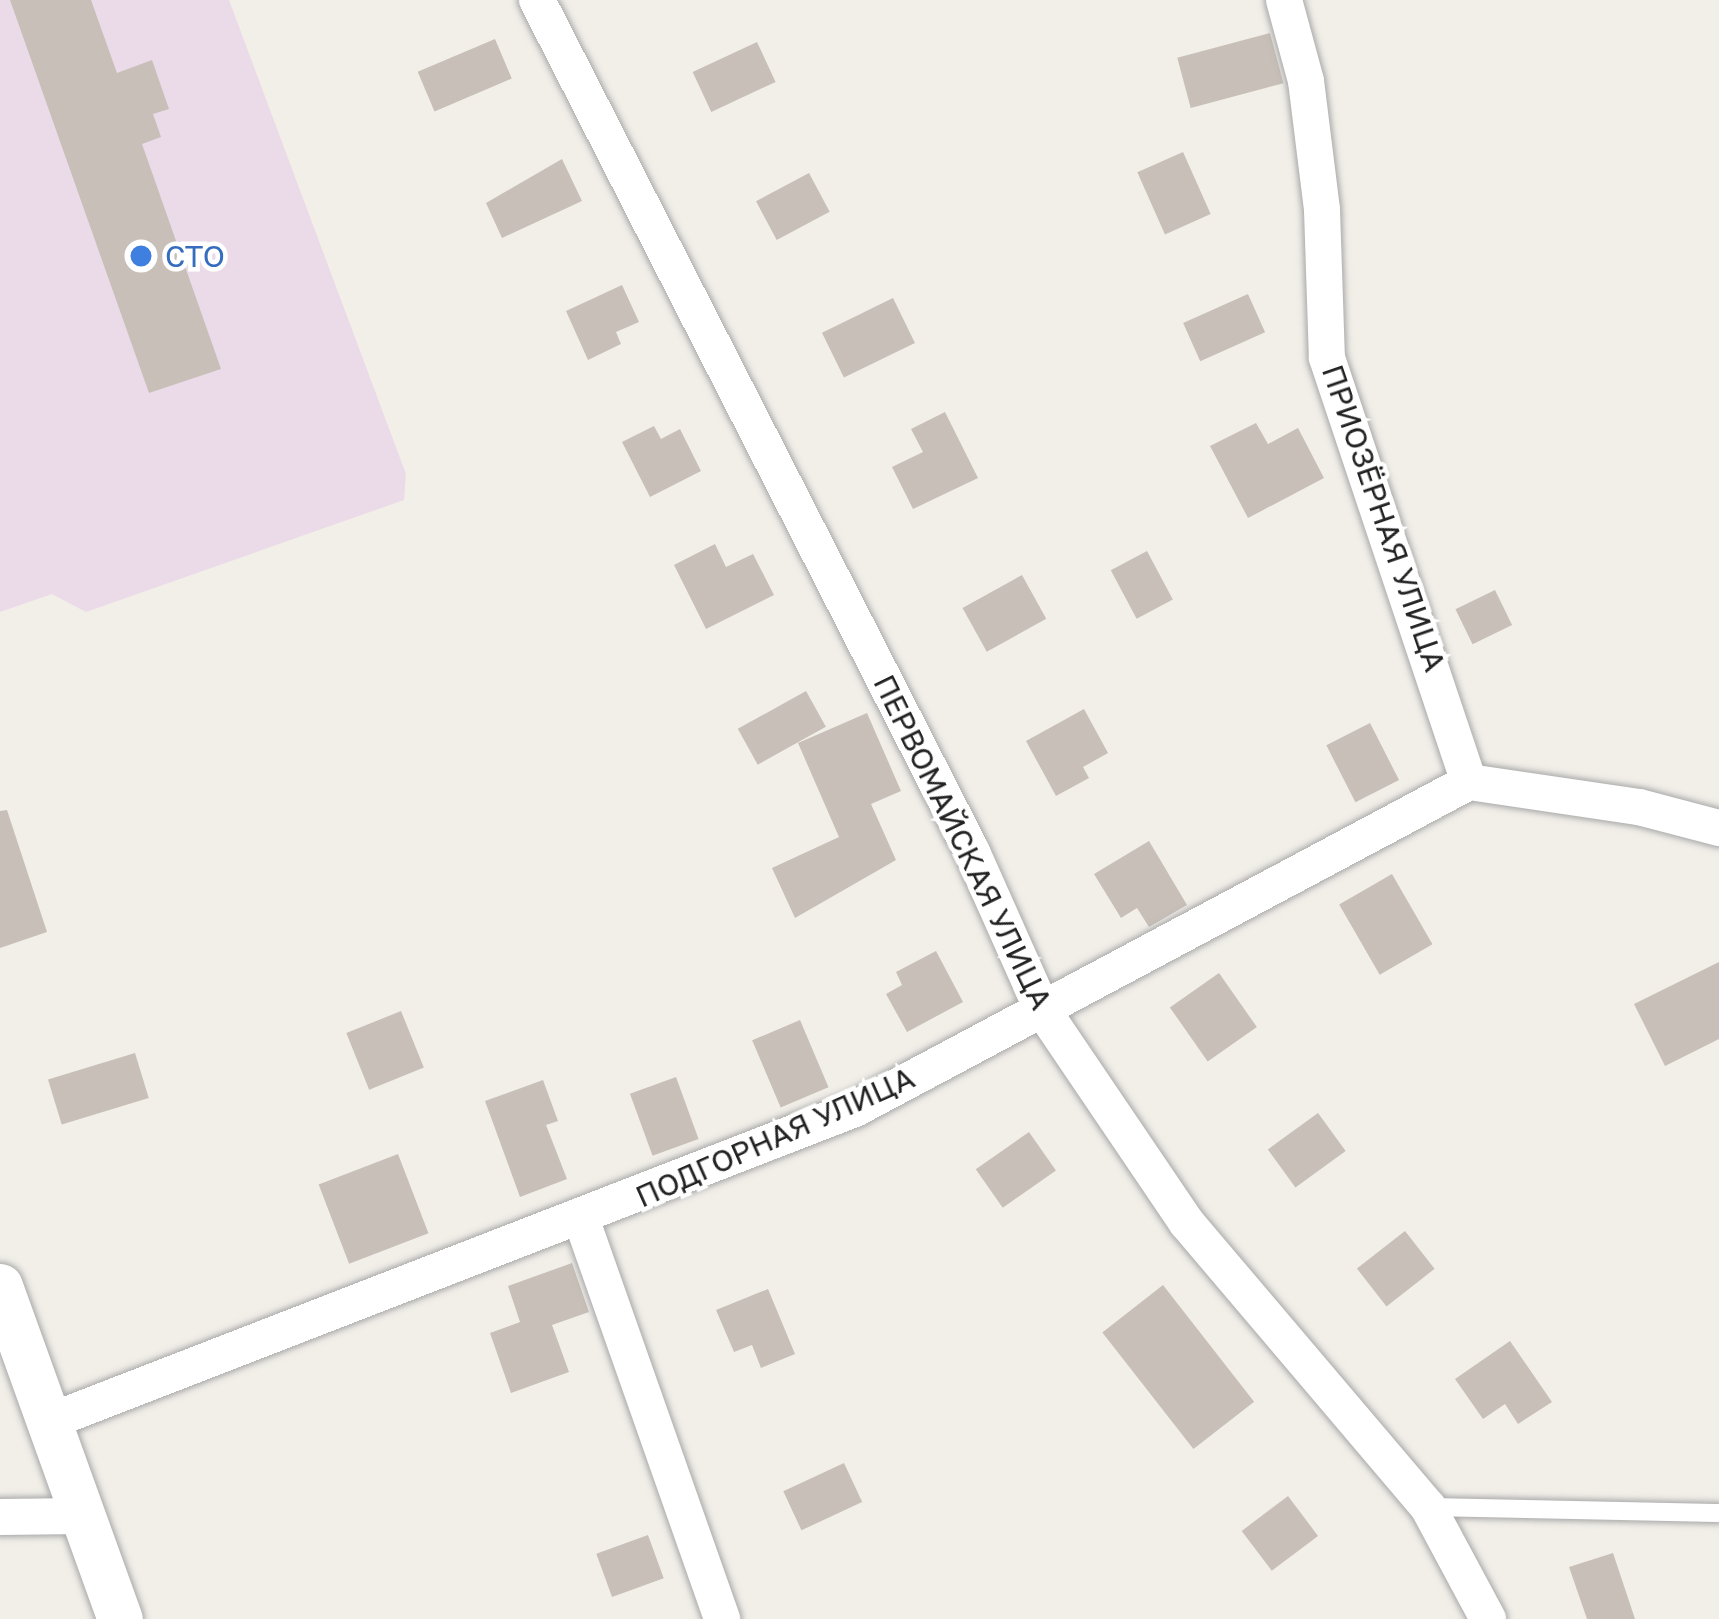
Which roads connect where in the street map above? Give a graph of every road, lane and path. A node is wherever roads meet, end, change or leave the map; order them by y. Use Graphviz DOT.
graph roads {
  1 [pos="537,0"];
  2 [pos="1284,0"];
  3 [pos="1469,782"];
  4 [pos="1719,828"];
  5 [pos="1042,1009"];
  6 [pos="582,1221"];
  7 [pos="0,1286"];
  8 [pos="48,1422"];
  9 [pos="1428,1507"];
  10 [pos="1719,1513"];
  11 [pos="83,1516"];
  12 [pos="0,1517"];
  13 [pos="121,1619"];
  14 [pos="722,1619"];
  15 [pos="1488,1619"];
  1 -- 5 [label="street, ПЕРВОМАЙСКАЯ УЛИЦА"];
  2 -- 3 [label="street, ПРИОЗЁРНАЯ УЛИЦА"];
  3 -- 4 [label="street"];
  3 -- 5 [label="street, ПОДГОРНАЯ УЛИЦА"];
  5 -- 6 [label="street, ПОДГОРНАЯ УЛИЦА"];
  5 -- 9 [label="street, ПЕРВОМАЙСКАЯ УЛИЦА"];
  6 -- 8 [label="street, ПОДГОРНАЯ УЛИЦА"];
  6 -- 14 [label="street"];
  7 -- 8 [label="street"];
  8 -- 11 [label="street"];
  9 -- 10 [label="lane"];
  9 -- 15 [label="street, ПЕРВОМАЙСКАЯ УЛИЦА"];
  11 -- 12 [label="street"];
  11 -- 13 [label="street"];
}
